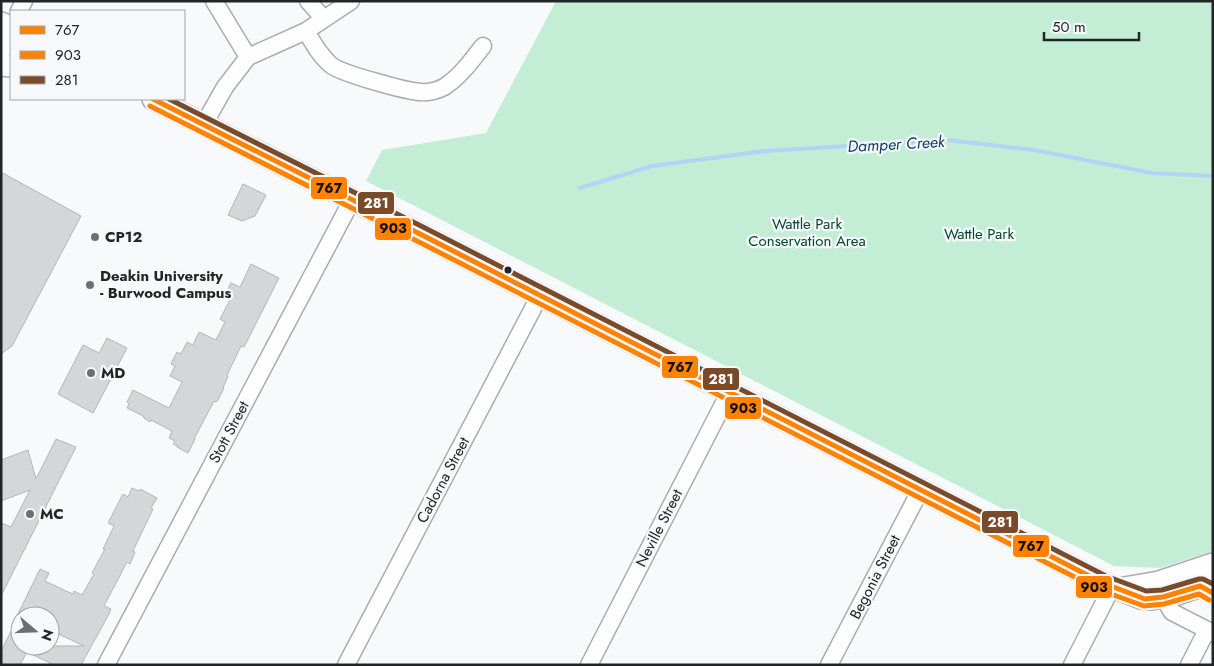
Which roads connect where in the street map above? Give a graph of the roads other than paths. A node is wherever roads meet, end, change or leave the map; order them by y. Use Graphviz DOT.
graph roads {
  1 [pos="214,1"];
  2 [pos="308,1"];
  3 [pos="351,1"];
  4 [pos="324,19"];
  5 [pos="306,31"];
  6 [pos="10,32"];
  7 [pos="484,46"];
  8 [pos="1,54"];
  9 [pos="248,57"];
  10 [pos="155,100"];
  11 [pos="204,124"];
  12 [pos="352,200"];
  13 [pos="540,295"];
  14 [pos="730,392"];
  15 [pos="921,489"];
  16 [pos="1213,564"];
  17 [pos="1209,587"];
  18 [pos="1116,588"];
  19 [pos="1163,597"];
  20 [pos="1210,631"];
  21 [pos="106,665"];
  22 [pos="346,665"];
  23 [pos="589,665"];
  24 [pos="829,665"];
  25 [pos="1072,665"];
  26 [pos="1189,665"];
  1 -- 9 [label="street"];
  2 -- 4 [label="street"];
  3 -- 4 [label="street"];
  4 -- 5 [label="street"];
  5 -- 7 [label="street"];
  5 -- 9 [label="street"];
  6 -- 8 [label="street"];
  9 -- 11 [label="street"];
  10 -- 11 [label="main road"];
  11 -- 12 [label="main road"];
  12 -- 13 [label="main road"];
  12 -- 21 [label="street, Stott Street"];
  13 -- 14 [label="main road"];
  13 -- 22 [label="street, Cadorna Street"];
  14 -- 15 [label="main road"];
  14 -- 23 [label="street, Neville Street"];
  15 -- 18 [label="main road"];
  15 -- 24 [label="street, Begonia Street"];
  16 -- 18 [label="main road"];
  17 -- 19 [label="main road"];
  18 -- 19 [label="main road"];
  18 -- 25 [label="street"];
  19 -- 20 [label="street"];
  20 -- 26 [label="street"];
}
